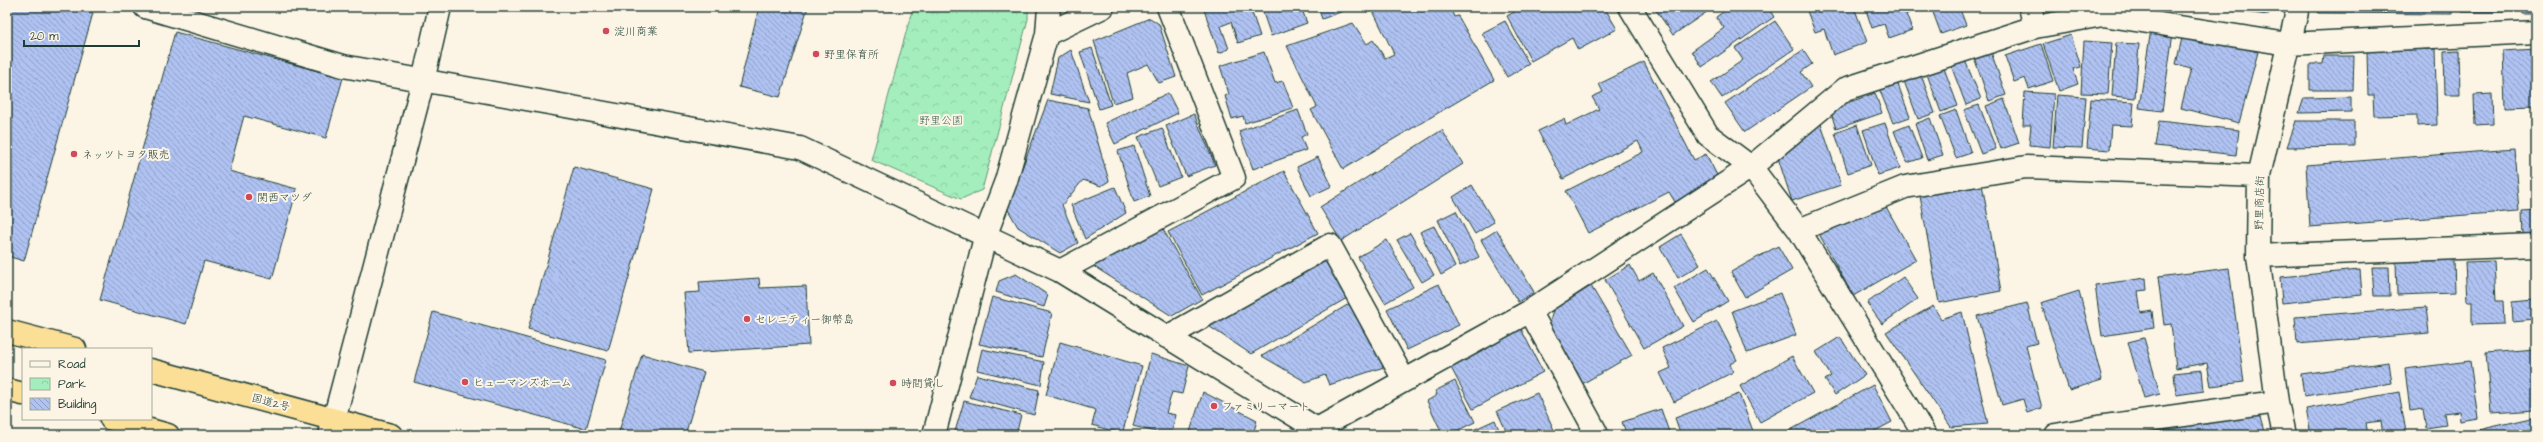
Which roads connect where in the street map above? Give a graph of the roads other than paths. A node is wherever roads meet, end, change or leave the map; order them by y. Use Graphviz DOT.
graph roads {
  1 [pos="145,7"];
  2 [pos="440,7"];
  3 [pos="1049,7"];
  4 [pos="1103,7"];
  5 [pos="1168,7"];
  6 [pos="1630,7"];
  7 [pos="2298,7"];
  8 [pos="2033,17"];
  9 [pos="2536,32"];
  10 [pos="1048,34"];
  11 [pos="2288,44"];
  12 [pos="423,81"];
  13 [pos="1751,167"];
  14 [pos="2259,176"];
  15 [pos="1799,230"];
  16 [pos="986,234"];
  17 [pos="2536,245"];
  18 [pos="2258,256"];
  19 [pos="1060,271"];
  20 [pos="1530,311"];
  21 [pos="7,331"];
  22 [pos="1167,337"];
  23 [pos="71,348"];
  24 [pos="152,370"];
  25 [pos="1404,380"];
  26 [pos="7,390"];
  27 [pos="22,394"];
  28 [pos="2277,402"];
  29 [pos="116,420"];
  30 [pos="332,427"];
  31 [pos="1318,432"];
  32 [pos="1595,434"];
  33 [pos="168,435"];
  34 [pos="391,435"];
  35 [pos="934,435"];
  36 [pos="1925,435"];
  37 [pos="2056,435"];
  38 [pos="2284,435"];
  1 -- 12 [label="street"];
  2 -- 12 [label="street"];
  3 -- 10 [label="street"];
  4 -- 10 [label="street"];
  5 -- 19 [label="street"];
  6 -- 13 [label="street"];
  7 -- 11 [label="street, 野里商店街"];
  8 -- 11 [label="street"];
  8 -- 13 [label="street"];
  9 -- 11 [label="street"];
  10 -- 16 [label="street"];
  11 -- 14 [label="street, 野里商店街"];
  12 -- 16 [label="street"];
  12 -- 30 [label="street"];
  13 -- 15 [label="street"];
  13 -- 20 [label="street"];
  14 -- 15 [label="street"];
  14 -- 18 [label="street, 野里商店街"];
  15 -- 36 [label="street"];
  16 -- 19 [label="street"];
  16 -- 35 [label="street"];
  17 -- 18 [label="street"];
  18 -- 28 [label="street, 野里商店街"];
  19 -- 22 [label="street"];
  20 -- 25 [label="street"];
  20 -- 32 [label="street"];
  21 -- 23 [label="highway"];
  22 -- 25 [label="street"];
  22 -- 31 [label="street"];
  24 -- 30 [label="highway, 国道2号"];
  25 -- 31 [label="street"];
  26 -- 27 [label="highway"];
  28 -- 37 [label="street"];
  28 -- 38 [label="street, 野里商店街"];
  29 -- 33 [label="highway"];
  30 -- 34 [label="highway, 国道2号"];
}
